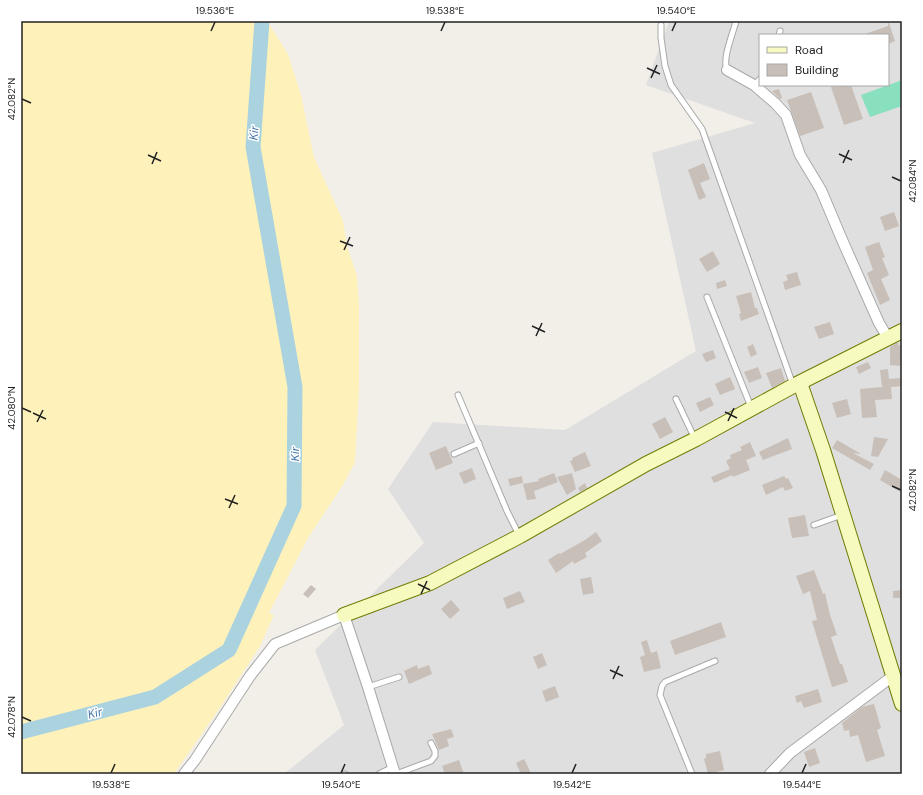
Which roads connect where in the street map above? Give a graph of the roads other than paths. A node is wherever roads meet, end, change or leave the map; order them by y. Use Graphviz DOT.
graph roads {
  1 [pos="736,21"];
  2 [pos="661,25"];
  3 [pos="727,70"];
  4 [pos="757,82"];
  5 [pos="760,86"];
  6 [pos="707,297"];
  7 [pos="902,331"];
  8 [pos="888,338"];
  9 [pos="797,385"];
  10 [pos="458,395"];
  11 [pos="676,399"];
  12 [pos="752,410"];
  13 [pos="696,439"];
  14 [pos="479,443"];
  15 [pos="454,454"];
  16 [pos="843,515"];
  17 [pos="814,525"];
  18 [pos="520,536"];
  19 [pos="344,615"];
  20 [pos="715,661"];
  21 [pos="893,676"];
  22 [pos="399,677"];
  23 [pos="368,687"];
  24 [pos="902,704"];
  25 [pos="431,743"];
  26 [pos="394,772"];
  27 [pos="184,774"];
  28 [pos="379,774"];
  29 [pos="692,774"];
  30 [pos="770,774"];
  1 -- 3 [label="lane"];
  2 -- 9 [label="lane"];
  3 -- 4 [label="street"];
  5 -- 8 [label="street"];
  6 -- 12 [label="lane"];
  7 -- 8 [label="street"];
  8 -- 9 [label="street"];
  9 -- 12 [label="street"];
  9 -- 16 [label="street"];
  10 -- 14 [label="lane"];
  11 -- 13 [label="lane"];
  12 -- 13 [label="street"];
  13 -- 18 [label="street"];
  14 -- 15 [label="lane"];
  14 -- 18 [label="lane"];
  16 -- 17 [label="lane"];
  16 -- 21 [label="street"];
  18 -- 19 [label="street"];
  19 -- 23 [label="street"];
  19 -- 27 [label="street"];
  20 -- 29 [label="lane"];
  21 -- 24 [label="street"];
  21 -- 30 [label="street"];
  22 -- 23 [label="lane"];
  23 -- 26 [label="street"];
  25 -- 26 [label="lane"];
  26 -- 28 [label="lane"];
}
